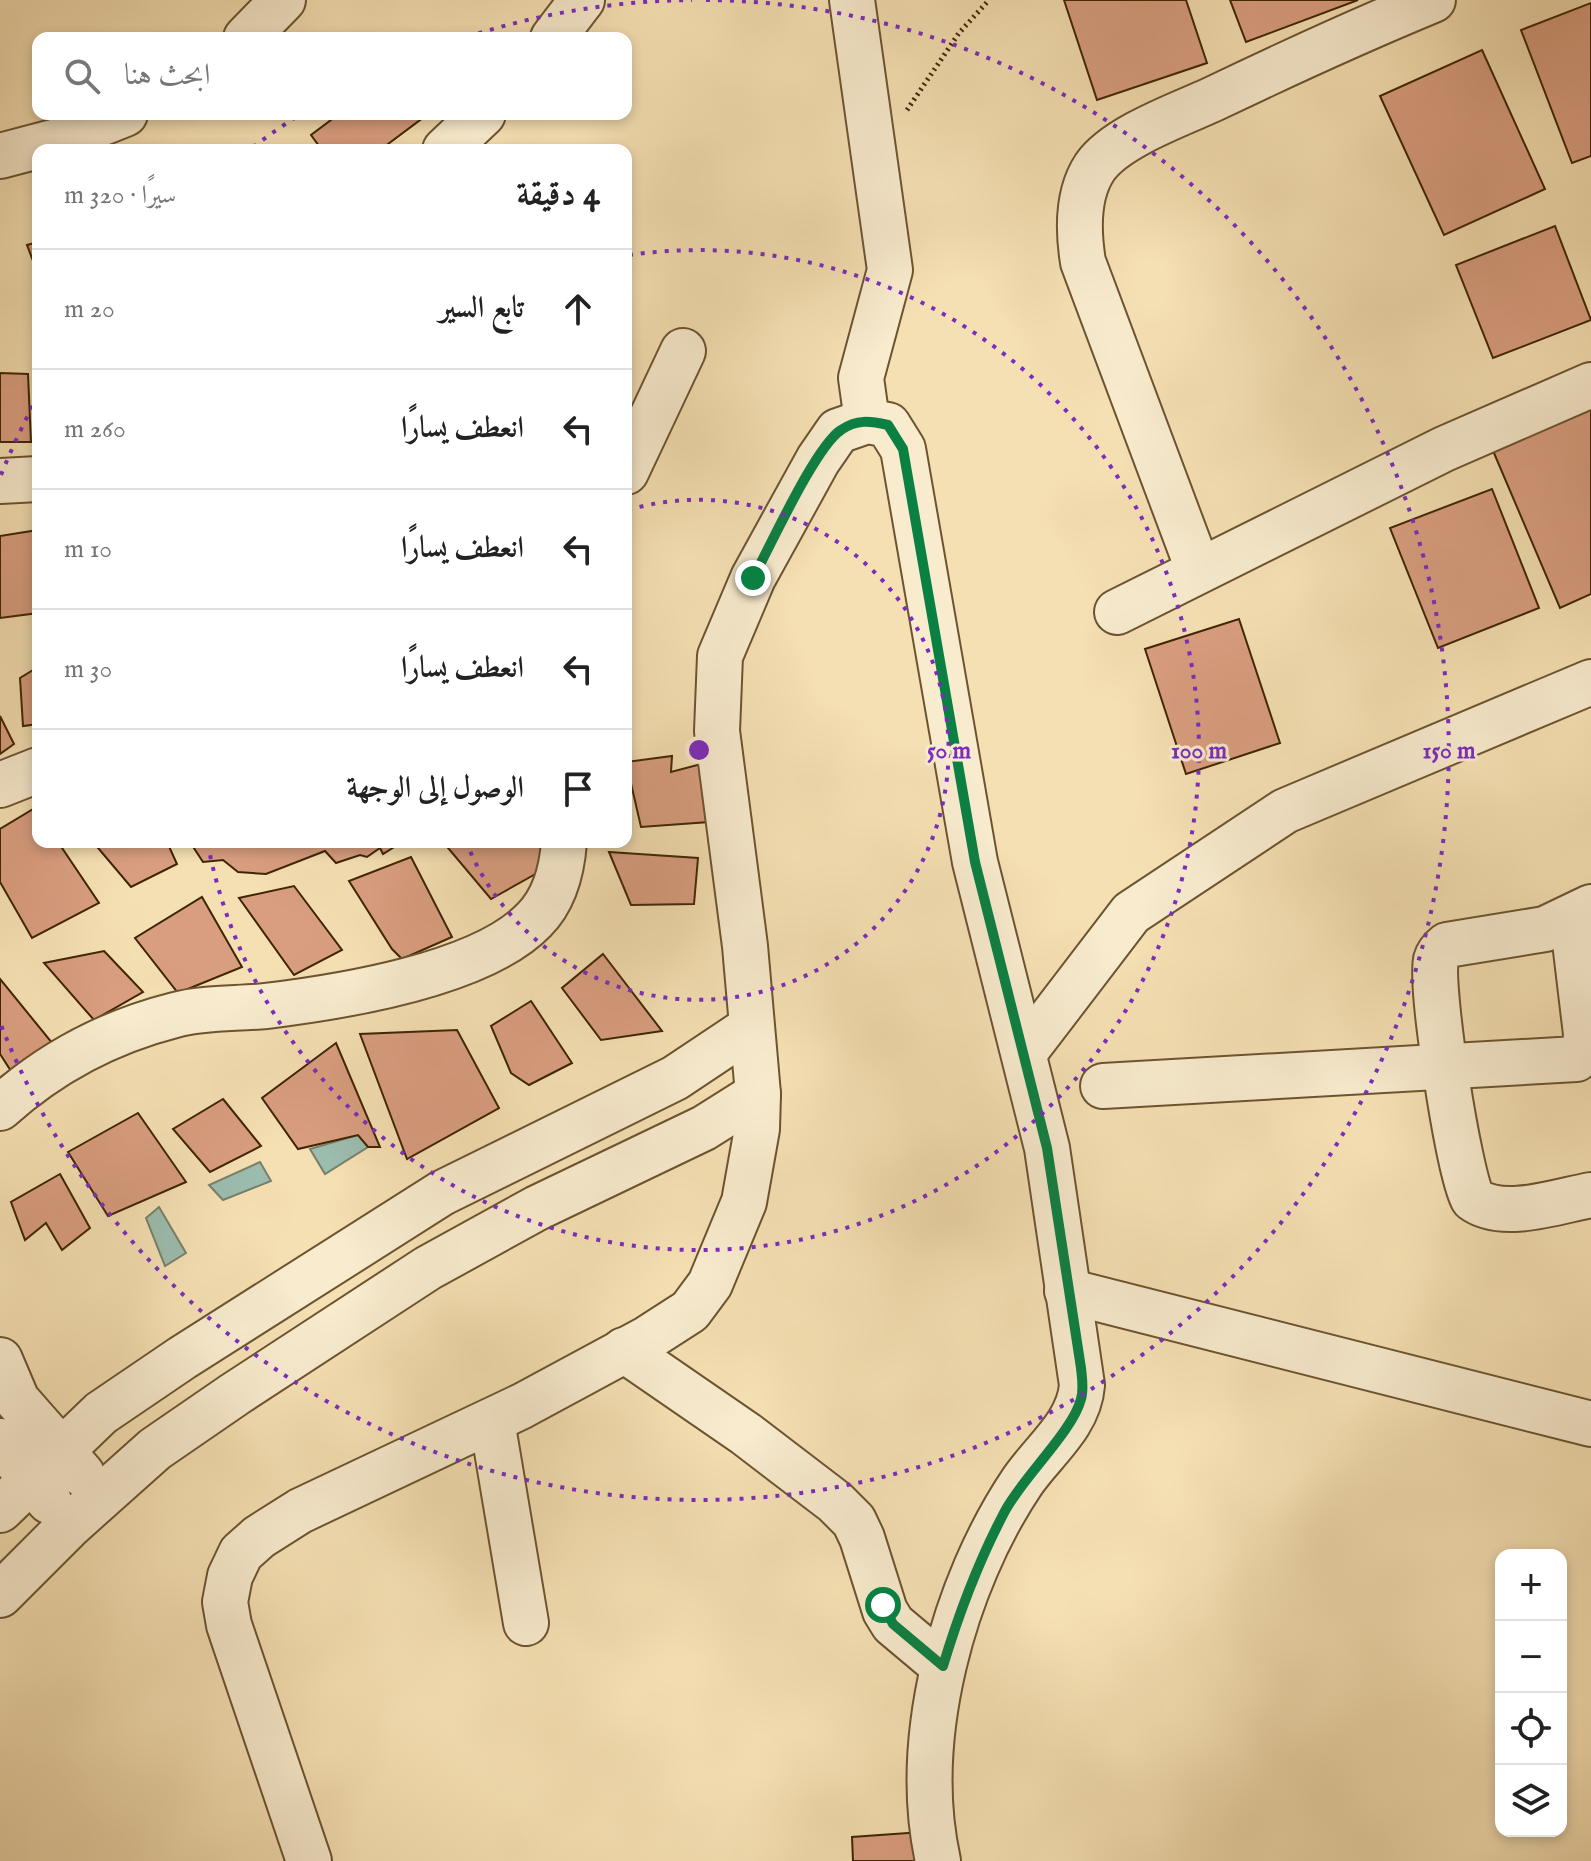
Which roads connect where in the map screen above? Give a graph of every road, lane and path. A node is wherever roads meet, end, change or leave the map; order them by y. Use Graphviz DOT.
graph roads {
  1 [pos="283,0"];
  2 [pos="582,0"];
  3 [pos="852,0"];
  4 [pos="989,0"];
  5 [pos="1433,0"];
  6 [pos="252,32"];
  7 [pos="558,32"];
  8 [pos="110,120"];
  9 [pos="477,120"];
  10 [pos="871,143"];
  11 [pos="46,144"];
  12 [pos="451,144"];
  13 [pos="32,148"];
  14 [pos="0,156"];
  15 [pos="683,351"];
  16 [pos="1591,385"];
  17 [pos="867,421"];
  18 [pos="632,455"];
  19 [pos="32,479"];
  20 [pos="0,481"];
  21 [pos="1198,569"];
  22 [pos="1117,612"];
  23 [pos="1591,682"];
  24 [pos="32,772"];
  25 [pos="0,785"];
  26 [pos="564,848"];
  27 [pos="1581,912"];
  28 [pos="750,1028"];
  29 [pos="1024,1053"];
  30 [pos="1446,1068"];
  31 [pos="1103,1086"];
  32 [pos="758,1094"];
  33 [pos="0,1108"];
  34 [pos="1591,1195"];
  35 [pos="1067,1291"];
  36 [pos="624,1350"];
  37 [pos="0,1363"];
  38 [pos="492,1421"];
  39 [pos="1591,1424"];
  40 [pos="0,1441"];
  41 [pos="47,1465"];
  42 [pos="102,1496"];
  43 [pos="0,1510"];
  44 [pos="70,1525"];
  45 [pos="0,1595"];
  46 [pos="526,1623"];
  47 [pos="943,1666"];
  48 [pos="309,1861"];
  49 [pos="938,1861"];
  1 -- 6 [label="street"];
  2 -- 7 [label="street"];
  3 -- 10 [label="street"];
  4 -- 10 [label="path"];
  5 -- 21 [label="street"];
  8 -- 11 [label="street"];
  9 -- 12 [label="street"];
  10 -- 17 [label="street"];
  13 -- 14 [label="street"];
  15 -- 18 [label="street"];
  16 -- 21 [label="street"];
  17 -- 28 [label="street"];
  17 -- 29 [label="street"];
  19 -- 20 [label="street"];
  21 -- 22 [label="street"];
  23 -- 29 [label="street"];
  24 -- 25 [label="street"];
  26 -- 33 [label="street"];
  27 -- 30 [label="street"];
  27 -- 30 [label="street"];
  28 -- 32 [label="street"];
  28 -- 41 [label="street"];
  29 -- 35 [label="street"];
  30 -- 31 [label="street"];
  30 -- 34 [label="street"];
  32 -- 36 [label="street"];
  32 -- 42 [label="street"];
  35 -- 39 [label="street"];
  35 -- 47 [label="street"];
  36 -- 38 [label="street"];
  36 -- 47 [label="street"];
  37 -- 41 [label="street"];
  38 -- 46 [label="street"];
  38 -- 48 [label="street"];
  40 -- 41 [label="street"];
  41 -- 42 [label="street"];
  41 -- 43 [label="street"];
  41 -- 44 [label="street"];
  42 -- 44 [label="street"];
  44 -- 45 [label="street"];
  47 -- 49 [label="street"];
}
